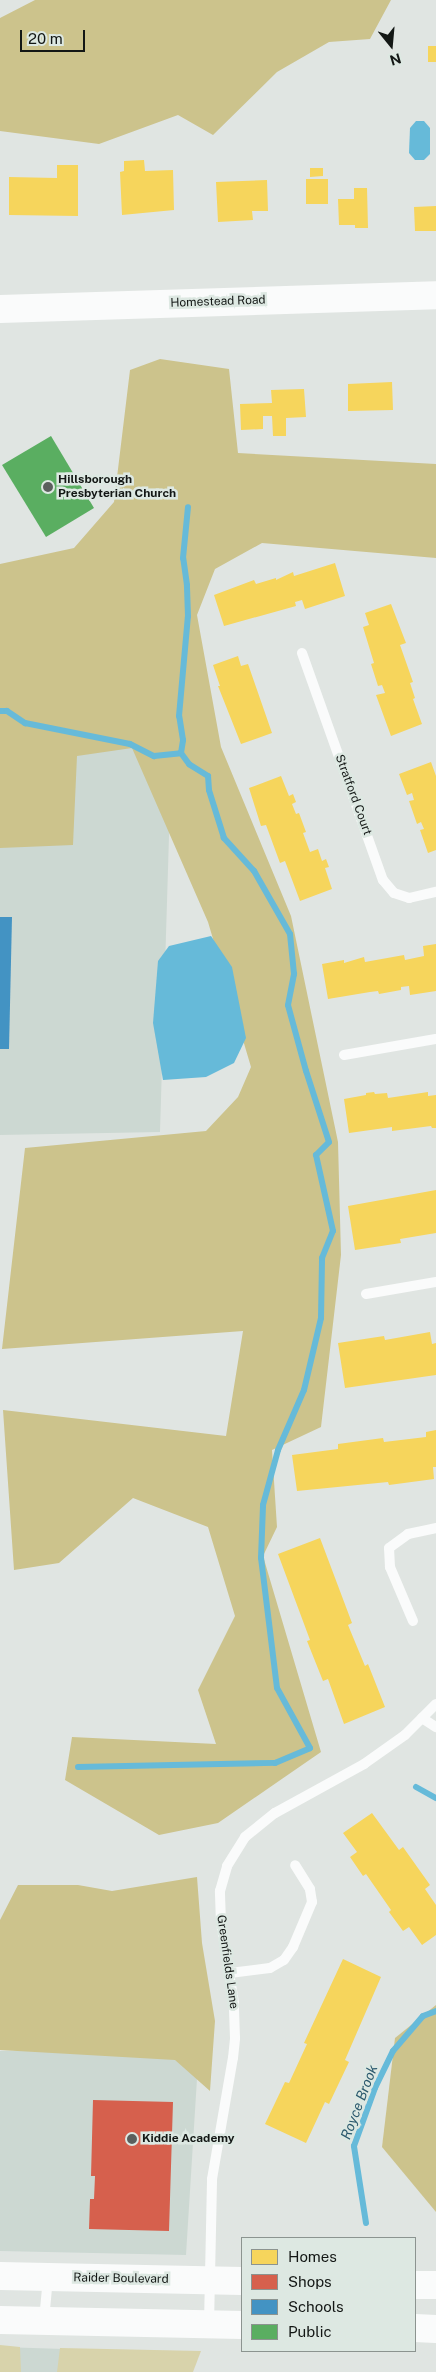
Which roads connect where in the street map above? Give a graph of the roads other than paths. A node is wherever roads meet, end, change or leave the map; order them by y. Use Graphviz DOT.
graph roads {
  1 [pos="436,295"];
  2 [pos="0,309"];
  3 [pos="302,653"];
  4 [pos="436,892"];
  5 [pos="436,1039"];
  6 [pos="344,1054"];
  7 [pos="436,1282"];
  8 [pos="366,1294"];
  9 [pos="436,1528"];
  10 [pos="413,1621"];
  11 [pos="436,1704"];
  12 [pos="422,1718"];
  13 [pos="436,1727"];
  14 [pos="295,1865"];
  15 [pos="230,1973"];
  16 [pos="0,2276"];
  17 [pos="48,2277"];
  18 [pos="211,2281"];
  19 [pos="241,2281"];
  20 [pos="416,2285"];
  21 [pos="436,2286"];
  22 [pos="0,2320"];
  23 [pos="44,2321"];
  24 [pos="209,2325"];
  25 [pos="241,2325"];
  26 [pos="416,2328"];
  27 [pos="436,2329"];
  1 -- 2 [label="street, Homestead Road"];
  3 -- 4 [label="lane, Stratford Court"];
  5 -- 6 [label="lane"];
  7 -- 8 [label="lane"];
  9 -- 10 [label="lane"];
  11 -- 12 [label="lane, Greenfields Lane"];
  12 -- 13 [label="lane"];
  12 -- 15 [label="lane, Greenfields Lane"];
  14 -- 15 [label="lane"];
  15 -- 18 [label="lane, Greenfields Lane"];
  16 -- 17 [label="street, Raider Boulevard"];
  17 -- 18 [label="street, Raider Boulevard"];
  17 -- 23 [label="lane"];
  18 -- 19 [label="street, Raider Boulevard"];
  18 -- 24 [label="lane, Greenfields Lane"];
  20 -- 21 [label="street"];
  22 -- 23 [label="street"];
  23 -- 24 [label="street"];
  24 -- 25 [label="street"];
  26 -- 27 [label="street"];
}
